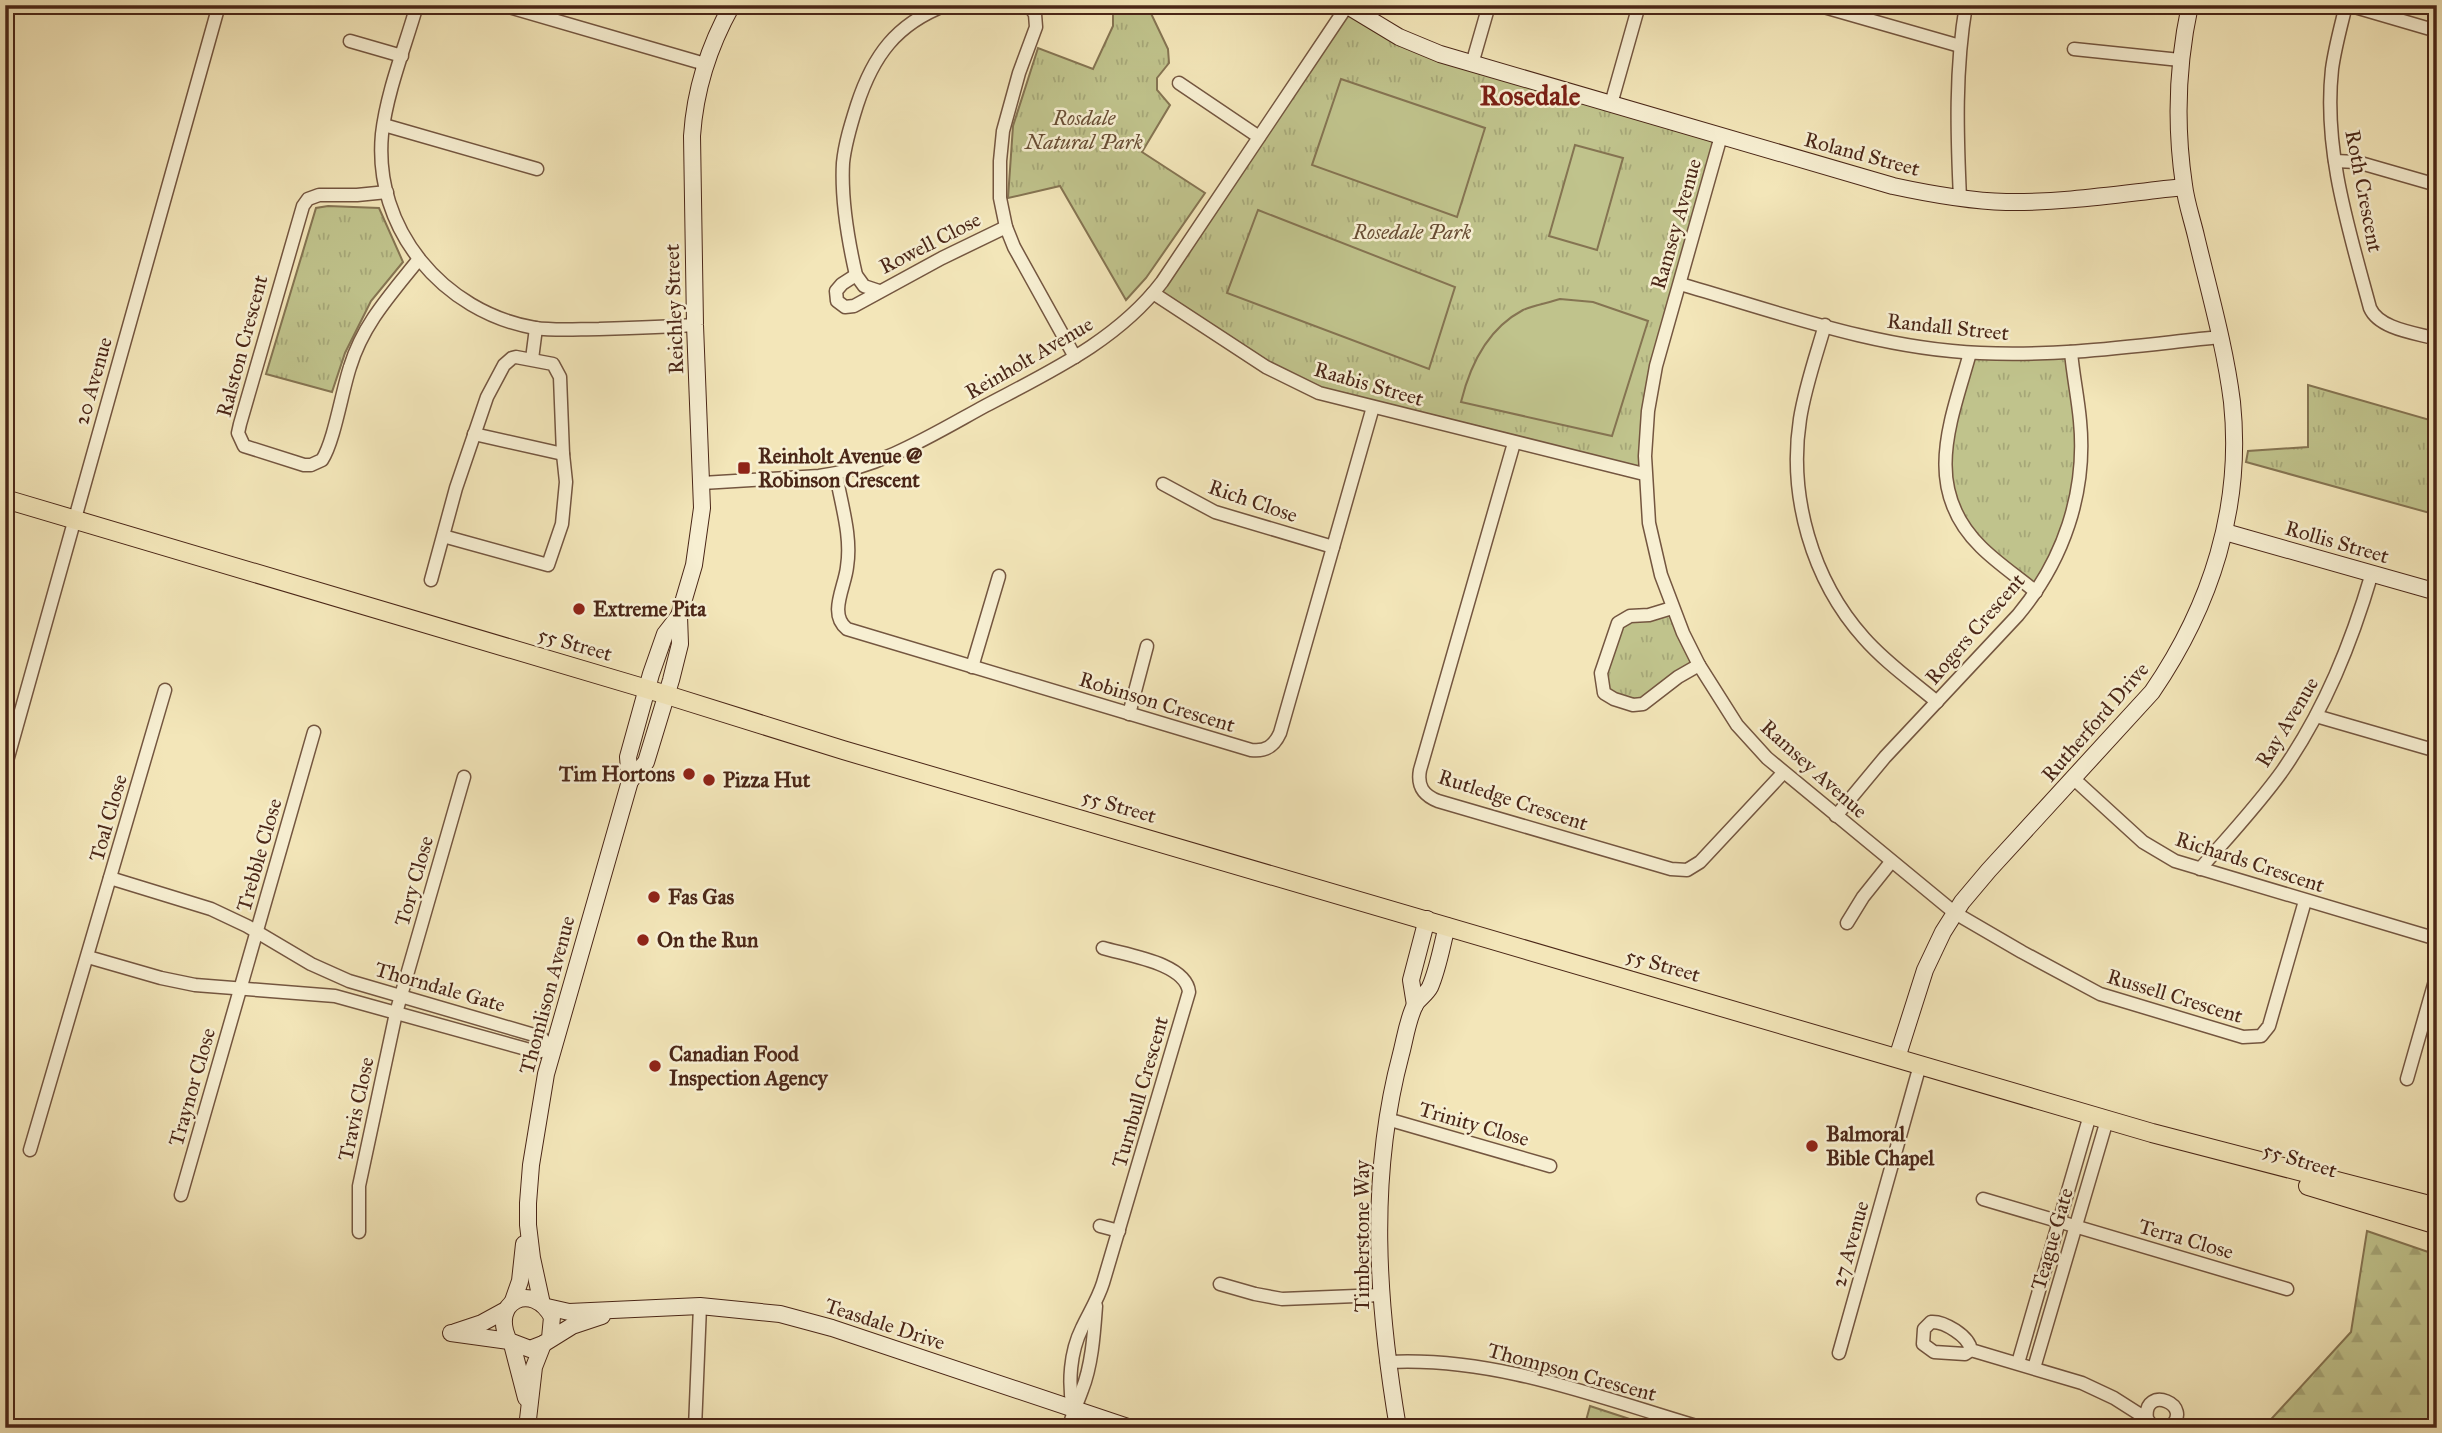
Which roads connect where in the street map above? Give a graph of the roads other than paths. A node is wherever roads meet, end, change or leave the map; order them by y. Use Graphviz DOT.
graph roads {
  1 [pos="219,5"];
  2 [pos="417,5"];
  3 [pos="502,5"];
  4 [pos="732,5"];
  5 [pos="946,5"];
  6 [pos="1028,5"];
  7 [pos="1489,5"];
  8 [pos="1639,5"];
  9 [pos="1817,5"];
  10 [pos="1966,5"];
  11 [pos="2190,5"];
  12 [pos="2347,5"];
  13 [pos="1347,6"];
  14 [pos="2437,31"];
  15 [pos="350,41"];
  16 [pos="1960,46"];
  17 [pos="2074,49"];
  18 [pos="402,56"];
  19 [pos="2180,60"];
  20 [pos="705,64"];
  21 [pos="1472,64"];
  22 [pos="1180,83"];
  23 [pos="1611,104"];
  24 [pos="384,125"];
  25 [pos="1259,136"];
  26 [pos="1721,136"];
  27 [pos="2335,161"];
  28 [pos="537,169"];
  29 [pos="2437,185"];
  30 [pos="2184,187"];
  31 [pos="387,192"];
  32 [pos="1960,198"];
  33 [pos="1006,227"];
  34 [pos="419,259"];
  35 [pos="856,275"];
  36 [pos="1680,284"];
  37 [pos="879,291"];
  38 [pos="1153,293"];
  39 [pos="695,325"];
  40 [pos="1825,326"];
  41 [pos="536,328"];
  42 [pos="2220,337"];
  43 [pos="2437,339"];
  44 [pos="2070,352"];
  45 [pos="1970,353"];
  46 [pos="1076,357"];
  47 [pos="532,359"];
  48 [pos="1373,407"];
  49 [pos="474,435"];
  50 [pos="1514,443"];
  51 [pos="563,454"];
  52 [pos="836,474"];
  53 [pos="1644,474"];
  54 [pos="702,483"];
  55 [pos="1163,485"];
  56 [pos="5,499"];
  57 [pos="74,520"];
  58 [pos="2225,532"];
  59 [pos="443,536"];
  60 [pos="1333,547"];
  61 [pos="2372,573"];
  62 [pos="999,576"];
  63 [pos="431,580"];
  64 [pos="2036,592"];
  65 [pos="2437,592"];
  66 [pos="1672,608"];
  67 [pos="679,616"];
  68 [pos="1147,646"];
  69 [pos="1699,665"];
  70 [pos="972,667"];
  71 [pos="647,689"];
  72 [pos="165,690"];
  73 [pos="667,695"];
  74 [pos="1937,702"];
  75 [pos="1129,714"];
  76 [pos="2316,716"];
  77 [pos="314,732"];
  78 [pos="2437,751"];
  79 [pos="5,768"];
  80 [pos="1783,773"];
  81 [pos="464,777"];
  82 [pos="2074,779"];
  83 [pos="631,781"];
  84 [pos="1836,816"];
  85 [pos="1891,862"];
  86 [pos="2200,869"];
  87 [pos="110,878"];
  88 [pos="2305,901"];
  89 [pos="1955,913"];
  90 [pos="1427,919"];
  91 [pos="1847,923"];
  92 [pos="1447,926"];
  93 [pos="257,932"];
  94 [pos="2437,939"];
  95 [pos="1103,948"];
  96 [pos="88,957"];
  97 [pos="328,972"];
  98 [pos="2437,974"];
  99 [pos="240,989"];
  100 [pos="321,993"];
  101 [pos="401,996"];
  102 [pos="1415,1005"];
  103 [pos="396,1013"];
  104 [pos="476,1018"];
  105 [pos="472,1035"];
  106 [pos="551,1049"];
  107 [pos="1897,1058"];
  108 [pos="1920,1065"];
  109 [pos="2407,1079"];
  110 [pos="2099,1118"];
  111 [pos="1387,1119"];
  112 [pos="2152,1133"];
  113 [pos="30,1150"];
  114 [pos="1550,1166"];
  115 [pos="181,1195"];
  116 [pos="1983,1199"];
  117 [pos="2437,1207"];
  118 [pos="2059,1222"];
  119 [pos="528,1225"];
  120 [pos="2437,1225"];
  121 [pos="1100,1226"];
  122 [pos="2075,1227"];
  123 [pos="1119,1231"];
  124 [pos="359,1232"];
  125 [pos="1220,1284"];
  126 [pos="2287,1289"];
  127 [pos="1381,1295"];
  128 [pos="509,1306"];
  129 [pos="544,1306"];
  130 [pos="700,1306"];
  131 [pos="618,1310"];
  132 [pos="546,1341"];
  133 [pos="510,1342"];
  134 [pos="1971,1350"];
  135 [pos="1839,1353"];
  136 [pos="1387,1362"];
  137 [pos="2018,1363"];
  138 [pos="2034,1368"];
  139 [pos="1073,1409"];
  140 [pos="528,1410"];
  141 [pos="2150,1424"];
  142 [pos="527,1428"];
  143 [pos="695,1428"];
  144 [pos="1069,1428"];
  145 [pos="1131,1428"];
  146 [pos="1398,1428"];
  147 [pos="1703,1428"];
  148 [pos="2169,1428"];
  1 -- 57 [label="street, 20 Avenue"];
  2 -- 18 [label="street"];
  3 -- 20 [label="street"];
  4 -- 20 [label="street, Reichley Street"];
  5 -- 35 [label="street, Rowell Close"];
  6 -- 33 [label="street, Rowell Close"];
  7 -- 21 [label="street"];
  8 -- 23 [label="street"];
  9 -- 16 [label="street"];
  10 -- 16 [label="street"];
  11 -- 19 [label="street, Rutherford Drive"];
  12 -- 14 [label="street"];
  12 -- 27 [label="street, Roth Crescent"];
  13 -- 21 [label="street"];
  13 -- 25 [label="street, Reinholt Avenue"];
  15 -- 18 [label="street"];
  16 -- 32 [label="street"];
  17 -- 19 [label="street"];
  18 -- 24 [label="street"];
  19 -- 30 [label="street, Rutherford Drive"];
  20 -- 39 [label="street, Reichley Street"];
  21 -- 23 [label="street, Roland Street"];
  22 -- 25 [label="street"];
  23 -- 26 [label="street, Roland Street"];
  24 -- 28 [label="street"];
  24 -- 31 [label="street"];
  25 -- 38 [label="street, Reinholt Avenue"];
  26 -- 32 [label="street, Roland Street"];
  26 -- 36 [label="street, Ramsey Avenue"];
  27 -- 29 [label="street"];
  27 -- 43 [label="street, Roth Crescent"];
  30 -- 32 [label="street, Roland Street"];
  30 -- 42 [label="street, Rutherford Drive"];
  31 -- 34 [label="street"];
  31 -- 34 [label="street, Ralston Crescent"];
  33 -- 37 [label="street, Rowell Close"];
  33 -- 46 [label="street, Rowell Close"];
  34 -- 41 [label="street"];
  35 -- 37 [label="street, Rowell Close"];
  35 -- 37 [label="street"];
  36 -- 40 [label="street, Randall Street"];
  36 -- 53 [label="street, Ramsey Avenue"];
  38 -- 46 [label="street, Reinholt Avenue"];
  38 -- 48 [label="street, Raabis Street"];
  39 -- 41 [label="street"];
  39 -- 54 [label="street, Reichley Street"];
  40 -- 45 [label="street, Randall Street"];
  40 -- 74 [label="street"];
  41 -- 47 [label="street"];
  42 -- 44 [label="street, Randall Street"];
  42 -- 58 [label="street, Rutherford Drive"];
  44 -- 45 [label="street, Randall Street"];
  44 -- 64 [label="street, Rogers Crescent"];
  45 -- 64 [label="street"];
  46 -- 52 [label="street, Reinholt Avenue"];
  47 -- 49 [label="street"];
  47 -- 51 [label="street"];
  48 -- 50 [label="street, Raabis Street"];
  48 -- 60 [label="street, Robinson Crescent"];
  49 -- 51 [label="street"];
  49 -- 59 [label="street"];
  50 -- 53 [label="street, Raabis Street"];
  50 -- 80 [label="street, Rutledge Crescent"];
  51 -- 59 [label="street"];
  52 -- 54 [label="street, Reinholt Avenue"];
  52 -- 70 [label="street, Robinson Crescent"];
  53 -- 66 [label="street, Ramsey Avenue"];
  54 -- 67 [label="street, Reichley Street"];
  55 -- 60 [label="street, Rich Close"];
  56 -- 57 [label="main road, 55 Street"];
  57 -- 71 [label="main road, 55 Street"];
  57 -- 79 [label="street, 20 Avenue"];
  58 -- 61 [label="street, Rollis Street"];
  58 -- 82 [label="street, Rutherford Drive"];
  59 -- 63 [label="street"];
  60 -- 75 [label="street, Robinson Crescent"];
  61 -- 65 [label="street, Rollis Street"];
  61 -- 76 [label="street, Ray Avenue"];
  62 -- 70 [label="street"];
  64 -- 74 [label="street, Rogers Crescent"];
  66 -- 69 [label="street, Ramsey Avenue"];
  66 -- 69 [label="street"];
  67 -- 71 [label="street, Reichley Street"];
  67 -- 73 [label="street, Reichley Street"];
  68 -- 75 [label="street"];
  69 -- 80 [label="street, Ramsey Avenue"];
  70 -- 75 [label="street, Robinson Crescent"];
  71 -- 73 [label="main road, 55 Street"];
  71 -- 83 [label="street, Thomlison Avenue"];
  72 -- 87 [label="street, Toal Close"];
  73 -- 83 [label="street, Thomlison Avenue"];
  73 -- 90 [label="main road, 55 Street"];
  74 -- 84 [label="street, Rogers Crescent"];
  76 -- 78 [label="street"];
  76 -- 86 [label="street, Ray Avenue"];
  77 -- 93 [label="street, Trebble Close"];
  80 -- 84 [label="street, Ramsey Avenue"];
  81 -- 101 [label="street, Tory Close"];
  82 -- 86 [label="street, Richards Crescent"];
  82 -- 89 [label="street, Rutherford Drive"];
  83 -- 106 [label="street, Thomlison Avenue"];
  84 -- 85 [label="street, Ramsey Avenue"];
  85 -- 89 [label="street, Ramsey Avenue"];
  85 -- 91 [label="street"];
  86 -- 88 [label="street, Richards Crescent"];
  87 -- 93 [label="street, Thorndale Gate"];
  87 -- 96 [label="street, Toal Close"];
  88 -- 89 [label="street, Russell Crescent"];
  88 -- 94 [label="street, Richards Crescent"];
  89 -- 107 [label="street, Rutherford Drive"];
  90 -- 92 [label="main road, 55 Street"];
  90 -- 102 [label="street, Timberstone Way"];
  92 -- 102 [label="street, Timberstone Way"];
  92 -- 107 [label="main road, 55 Street"];
  93 -- 97 [label="street, Thorndale Gate"];
  93 -- 99 [label="street, Trebble Close"];
  95 -- 123 [label="street, Turnbull Crescent"];
  96 -- 99 [label="street, Thorndale Gate"];
  96 -- 113 [label="street, Toal Close"];
  97 -- 100 [label="street"];
  97 -- 101 [label="street, Thorndale Gate"];
  98 -- 109 [label="street"];
  99 -- 100 [label="street, Thorndale Gate"];
  99 -- 115 [label="street, Traynor Close"];
  100 -- 103 [label="street, Thorndale Gate"];
  101 -- 103 [label="street, Travis Close"];
  101 -- 104 [label="street, Thorndale Gate"];
  102 -- 111 [label="street, Timberstone Way"];
  103 -- 105 [label="street, Thorndale Gate"];
  103 -- 124 [label="street, Travis Close"];
  104 -- 105 [label="street"];
  104 -- 106 [label="street, Thorndale Gate"];
  105 -- 106 [label="street, Thorndale Gate"];
  106 -- 119 [label="street, Thomlison Avenue"];
  107 -- 108 [label="main road, 55 Street"];
  108 -- 110 [label="main road, 55 Street"];
  108 -- 135 [label="street, 27 Avenue"];
  110 -- 112 [label="main road, 55 Street"];
  110 -- 118 [label="street, Teague Gate"];
  110 -- 122 [label="street, Teague Gate"];
  111 -- 114 [label="street, Trinity Close"];
  111 -- 127 [label="street, Timberstone Way"];
  112 -- 117 [label="main road, 55 Street"];
  112 -- 120 [label="main road, 55 Street"];
  116 -- 118 [label="street, Terra Close"];
  118 -- 122 [label="street, Terra Close"];
  118 -- 137 [label="street, Teague Gate"];
  119 -- 128 [label="street, Thomlison Avenue"];
  119 -- 129 [label="street, Thomlison Avenue"];
  121 -- 123 [label="street"];
  122 -- 126 [label="street, Terra Close"];
  122 -- 138 [label="street, Teague Gate"];
  123 -- 139 [label="street, Turnbull Crescent"];
  125 -- 127 [label="street"];
  127 -- 136 [label="street, Timberstone Way"];
  128 -- 129 [label="street"];
  128 -- 133 [label="street"];
  128 -- 133 [label="street"];
  129 -- 131 [label="street, Teasdale Drive"];
  129 -- 132 [label="street"];
  130 -- 131 [label="street, Teasdale Drive"];
  130 -- 139 [label="street, Teasdale Drive"];
  130 -- 143 [label="street"];
  131 -- 132 [label="street, Teasdale Drive"];
  132 -- 133 [label="street"];
  132 -- 140 [label="street"];
  133 -- 140 [label="street"];
  134 -- 137 [label="street"];
  136 -- 146 [label="street, Timberstone Way"];
  136 -- 147 [label="street, Thompson Crescent"];
  137 -- 138 [label="street"];
  138 -- 141 [label="street"];
  139 -- 144 [label="street, Turnbull Crescent"];
  139 -- 145 [label="street, Teasdale Drive"];
  140 -- 142 [label="street"];
  141 -- 148 [label="street"];
}
